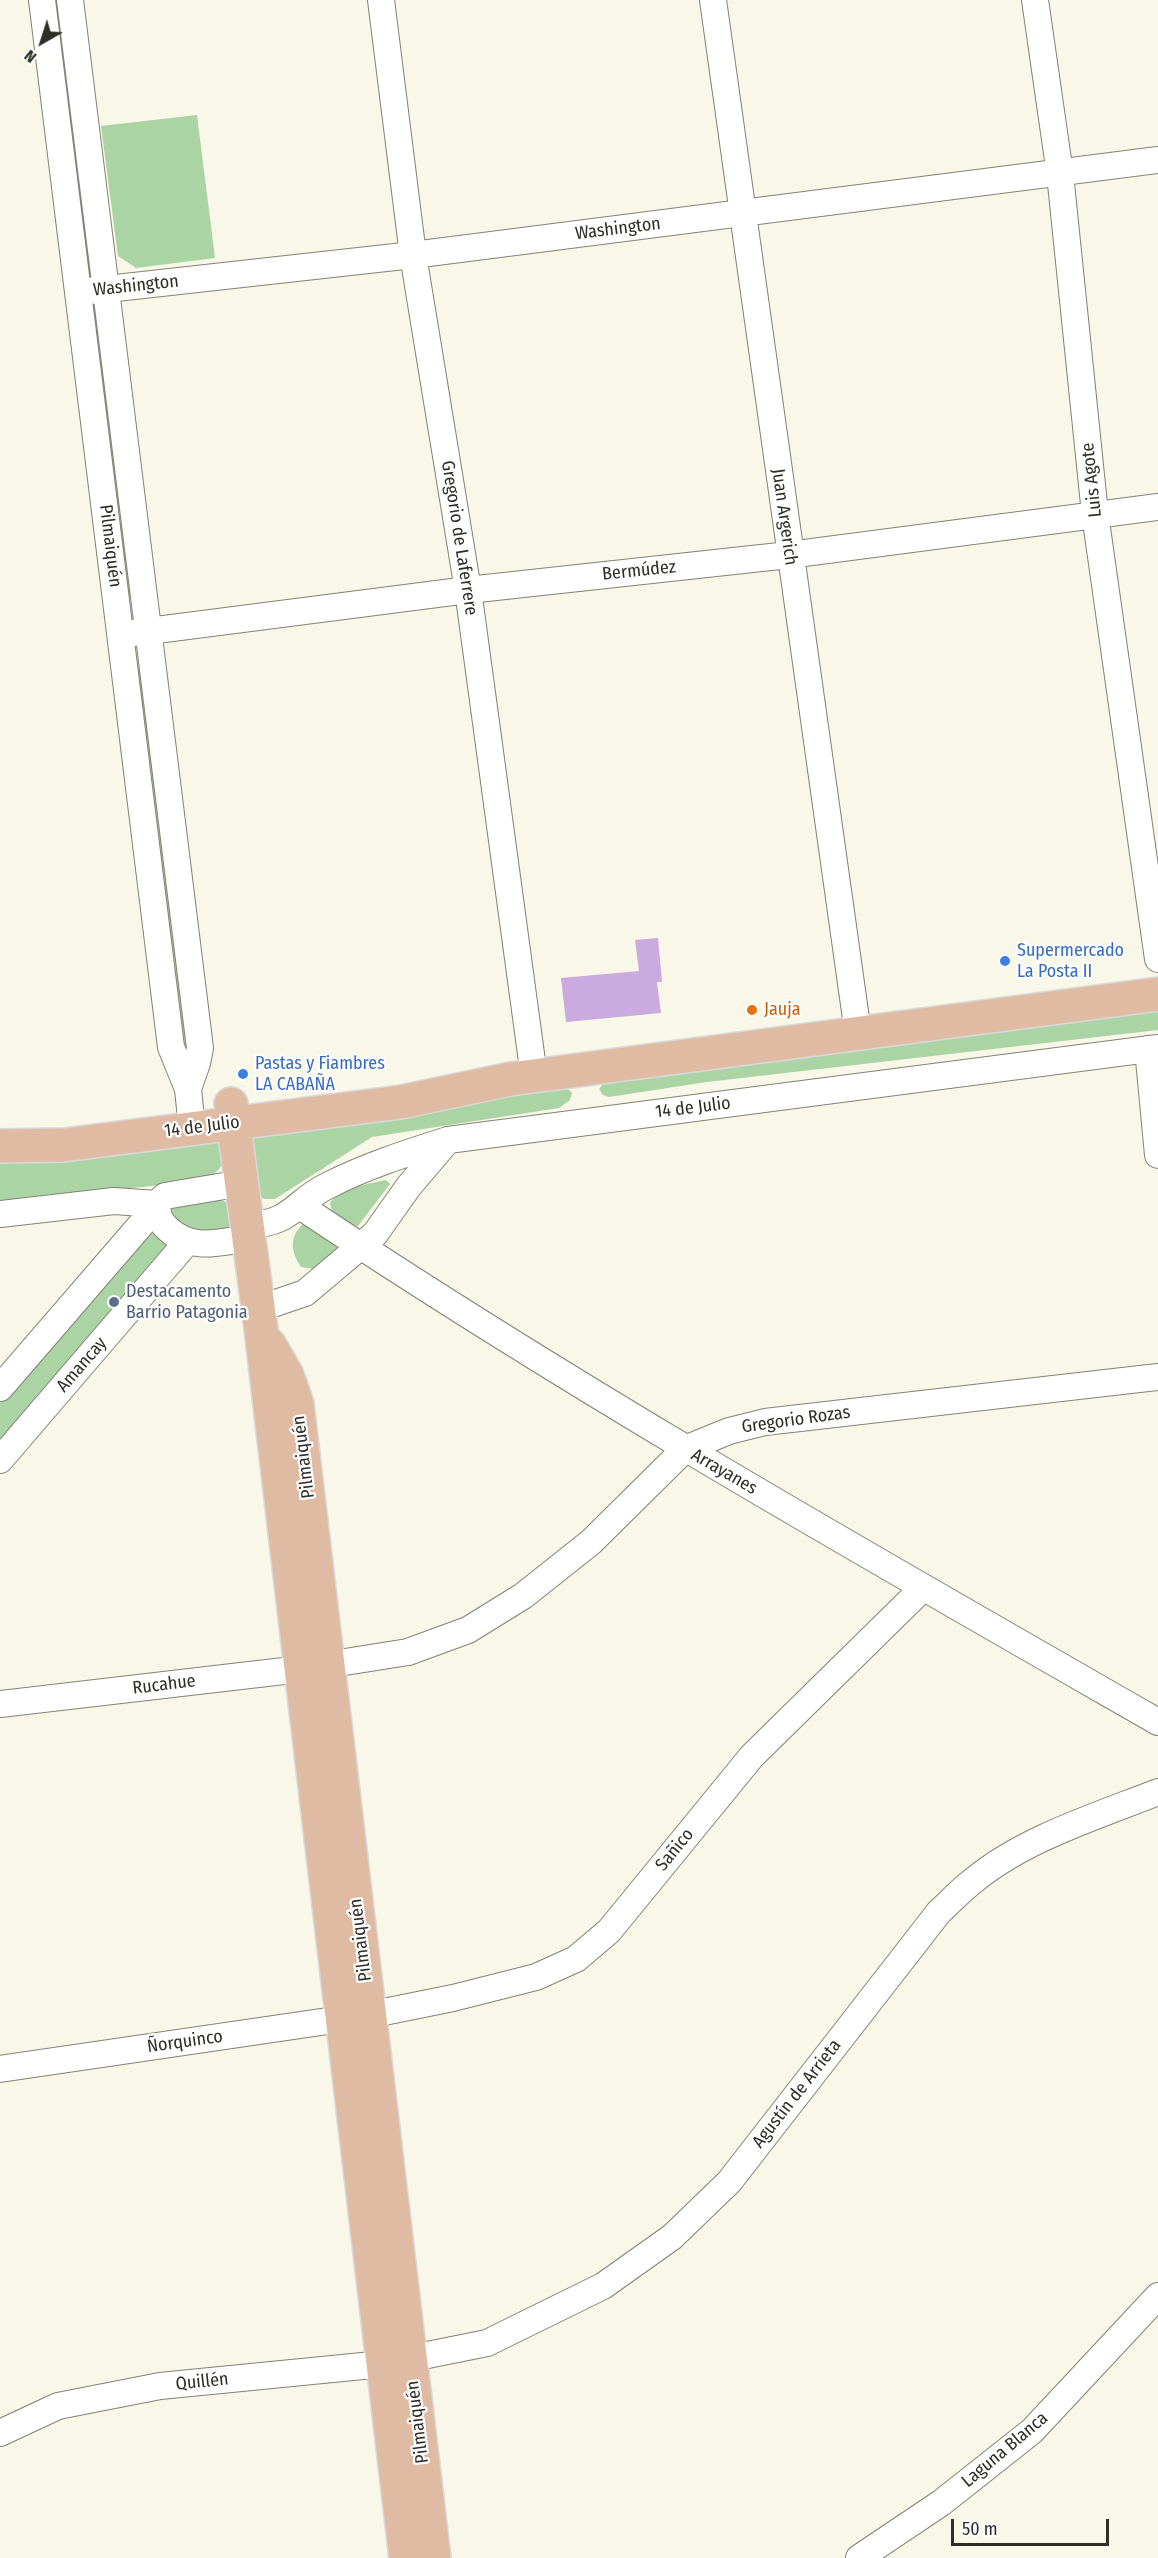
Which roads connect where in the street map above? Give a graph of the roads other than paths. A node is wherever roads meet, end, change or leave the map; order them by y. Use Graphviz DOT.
graph roads {
  1 [pos="42,0"];
  2 [pos="70,0"];
  3 [pos="381,0"];
  4 [pos="713,0"];
  5 [pos="1035,0"];
  6 [pos="1158,160"];
  7 [pos="1060,174"];
  8 [pos="742,214"];
  9 [pos="413,255"];
  10 [pos="106,289"];
  11 [pos="78,292"];
  12 [pos="1158,507"];
  13 [pos="1095,514"];
  14 [pos="789,555"];
  15 [pos="468,590"];
  16 [pos="148,633"];
  17 [pos="120,634"];
  18 [pos="1158,959"];
  19 [pos="1158,994"];
  20 [pos="858,1034"];
  21 [pos="1153,1049"];
  22 [pos="522,1078"];
  23 [pos="190,1109"];
  24 [pos="232,1113"];
  25 [pos="0,1140"];
  26 [pos="448,1140"];
  27 [pos="0,1146"];
  28 [pos="1158,1155"];
  29 [pos="242,1183"];
  30 [pos="300,1206"];
  31 [pos="157,1209"];
  32 [pos="0,1214"];
  33 [pos="248,1232"];
  34 [pos="187,1242"];
  35 [pos="360,1246"];
  36 [pos="260,1319"];
  37 [pos="1158,1377"];
  38 [pos="0,1388"];
  39 [pos="685,1449"];
  40 [pos="0,1460"];
  41 [pos="923,1588"];
  42 [pos="314,1667"];
  43 [pos="0,1704"];
  44 [pos="1158,1722"];
  45 [pos="1158,1792"];
  46 [pos="356,2016"];
  47 [pos="0,2069"];
  48 [pos="1158,2296"];
  49 [pos="397,2362"];
  50 [pos="0,2433"];
  51 [pos="406,2558"];
  52 [pos="434,2558"];
  53 [pos="859,2558"];
  1 -- 11 [label="street, Pilmaiquén"];
  2 -- 10 [label="street, Pilmaiquén"];
  3 -- 9 [label="street, Gregorio de Laferrere"];
  4 -- 8 [label="street, Juan Argerich"];
  5 -- 7 [label="street, Luis Agote"];
  6 -- 7 [label="street, Washington"];
  7 -- 8 [label="street, Washington"];
  7 -- 13 [label="street, Luis Agote"];
  8 -- 9 [label="street, Washington"];
  8 -- 14 [label="street, Juan Argerich"];
  9 -- 10 [label="street, Washington"];
  9 -- 15 [label="street, Gregorio de Laferrere"];
  10 -- 11 [label="street, Washington"];
  10 -- 16 [label="street, Pilmaiquén"];
  11 -- 17 [label="street, Pilmaiquén"];
  12 -- 13 [label="street, Bermúdez"];
  13 -- 14 [label="street, Bermúdez"];
  13 -- 18 [label="street, Luis Agote"];
  14 -- 15 [label="street, Bermúdez"];
  14 -- 20 [label="street, Juan Argerich"];
  15 -- 16 [label="street, Bermúdez"];
  15 -- 22 [label="street, Gregorio de Laferrere"];
  16 -- 17 [label="street, Bermúdez"];
  16 -- 23 [label="street, Pilmaiquén"];
  17 -- 23 [label="street, Pilmaiquén"];
  19 -- 20 [label="main road, 14 de Julio"];
  20 -- 22 [label="main road, 14 de Julio"];
  21 -- 26 [label="street, 14 de Julio"];
  21 -- 28 [label="street"];
  22 -- 24 [label="main road, 14 de Julio"];
  23 -- 24 [label="main road, 14 de Julio"];
  23 -- 25 [label="main road, 14 de Julio"];
  23 -- 27 [label="main road, 14 de Julio"];
  24 -- 29 [label="main road, Pilmaiquén"];
  26 -- 30 [label="street, 14 de Julio"];
  26 -- 35 [label="street"];
  29 -- 31 [label="street"];
  29 -- 33 [label="main road, Pilmaiquén"];
  30 -- 33 [label="street, 14 de Julio"];
  30 -- 35 [label="street, Arrayanes"];
  31 -- 32 [label="street"];
  31 -- 34 [label="street"];
  31 -- 38 [label="street"];
  33 -- 34 [label="street, 14 de Julio"];
  33 -- 36 [label="main road, Pilmaiquén"];
  34 -- 40 [label="street, Amancay"];
  35 -- 36 [label="street"];
  35 -- 39 [label="street, Arrayanes"];
  36 -- 42 [label="main road, Pilmaiquén"];
  37 -- 39 [label="street, Gregorio Rozas"];
  39 -- 41 [label="street, Arrayanes"];
  39 -- 42 [label="street, Gregorio Rozas"];
  41 -- 44 [label="street, Arrayanes"];
  41 -- 46 [label="street, Sañico"];
  42 -- 43 [label="street, Rucahue"];
  42 -- 46 [label="main road, Pilmaiquén"];
  45 -- 49 [label="street, Agustín de Arrieta"];
  46 -- 47 [label="street, Ñorquinco"];
  46 -- 49 [label="main road, Pilmaiquén"];
  48 -- 53 [label="street, Laguna Blanca"];
  49 -- 50 [label="street, Quillén"];
  49 -- 51 [label="main road, Pilmaiquén"];
  49 -- 52 [label="main road, Pilmaiquén"];
}
